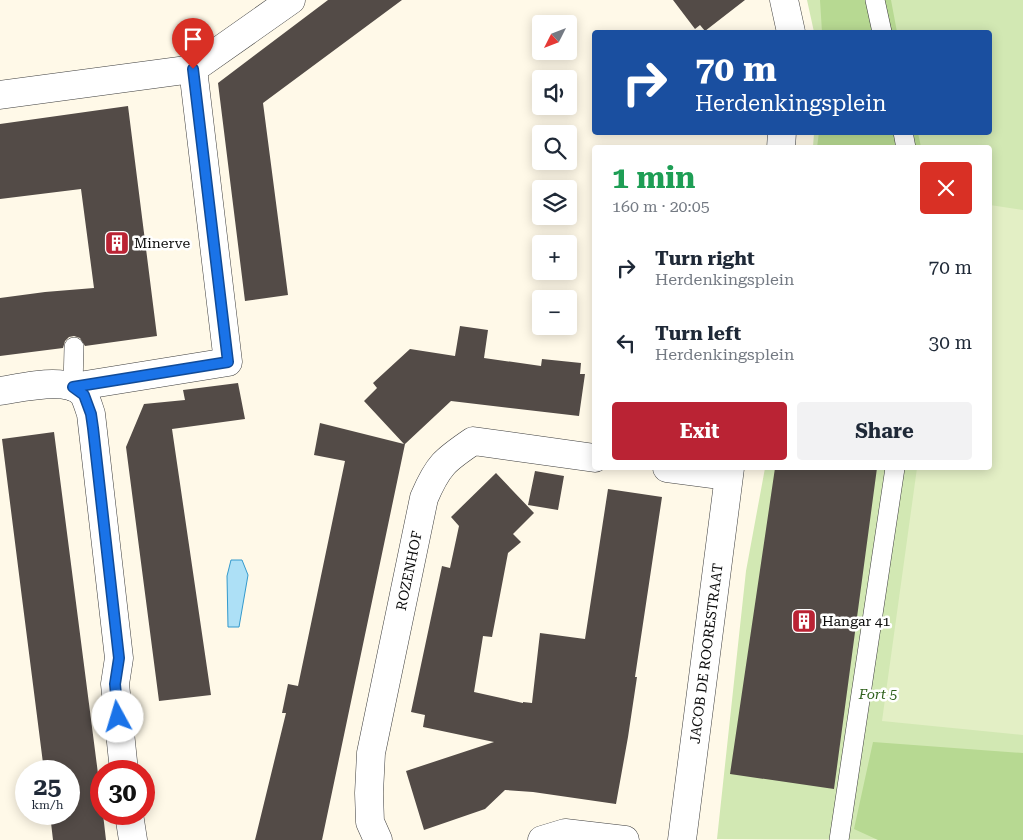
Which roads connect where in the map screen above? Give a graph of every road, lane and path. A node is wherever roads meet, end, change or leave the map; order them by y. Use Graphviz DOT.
graph roads {
  1 [pos="784,0"];
  2 [pos="875,0"];
  3 [pos="275,5"];
  4 [pos="791,30"];
  5 [pos="882,30"];
  6 [pos="193,69"];
  7 [pos="0,95"];
  8 [pos="74,347"];
  9 [pos="73,387"];
  10 [pos="0,391"];
  11 [pos="592,458"];
  12 [pos="698,470"];
  13 [pos="895,470"];
  14 [pos="729,472"];
  15 [pos="123,760"];
  16 [pos="131,825"];
  17 [pos="133,840"];
  18 [pos="378,840"];
  19 [pos="542,840"];
  20 [pos="625,840"];
  21 [pos="682,840"];
  22 [pos="839,840"];
  1 -- 4 [label="street"];
  2 -- 5 [label="lane"];
  3 -- 6 [label="street"];
  6 -- 7 [label="street"];
  6 -- 9 [label="street"];
  8 -- 9 [label="lane"];
  9 -- 10 [label="street"];
  9 -- 15 [label="street"];
  11 -- 18 [label="street, ROZENHOF"];
  12 -- 14 [label="street"];
  13 -- 22 [label="lane"];
  14 -- 21 [label="street, JACOB DE ROORESTRAAT"];
  16 -- 17 [label="street"];
  19 -- 20 [label="street"];
}
